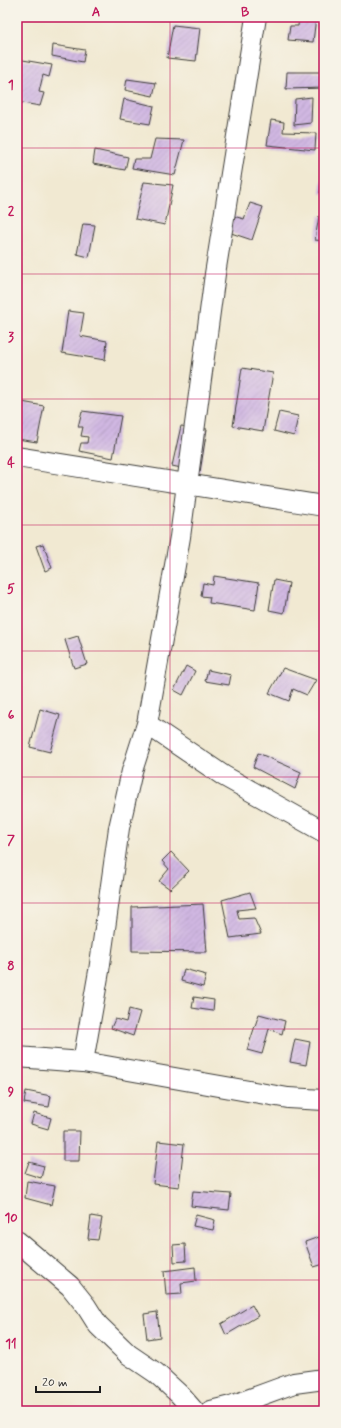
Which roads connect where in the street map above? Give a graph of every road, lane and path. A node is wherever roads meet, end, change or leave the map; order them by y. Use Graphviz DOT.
graph roads {
  1 [pos="256,17"];
  2 [pos="17,457"];
  3 [pos="186,483"];
  4 [pos="324,506"];
  5 [pos="147,724"];
  6 [pos="324,832"];
  7 [pos="17,1057"];
  8 [pos="83,1062"];
  9 [pos="324,1100"];
  10 [pos="17,1241"];
  11 [pos="324,1379"];
  12 [pos="194,1411"];
  13 [pos="211,1411"];
  1 -- 3 [label="street"];
  2 -- 3 [label="street"];
  3 -- 4 [label="street"];
  3 -- 5 [label="street"];
  5 -- 6 [label="street"];
  5 -- 8 [label="street"];
  7 -- 8 [label="street"];
  8 -- 9 [label="street"];
  10 -- 12 [label="street"];
  11 -- 13 [label="street"];
}
